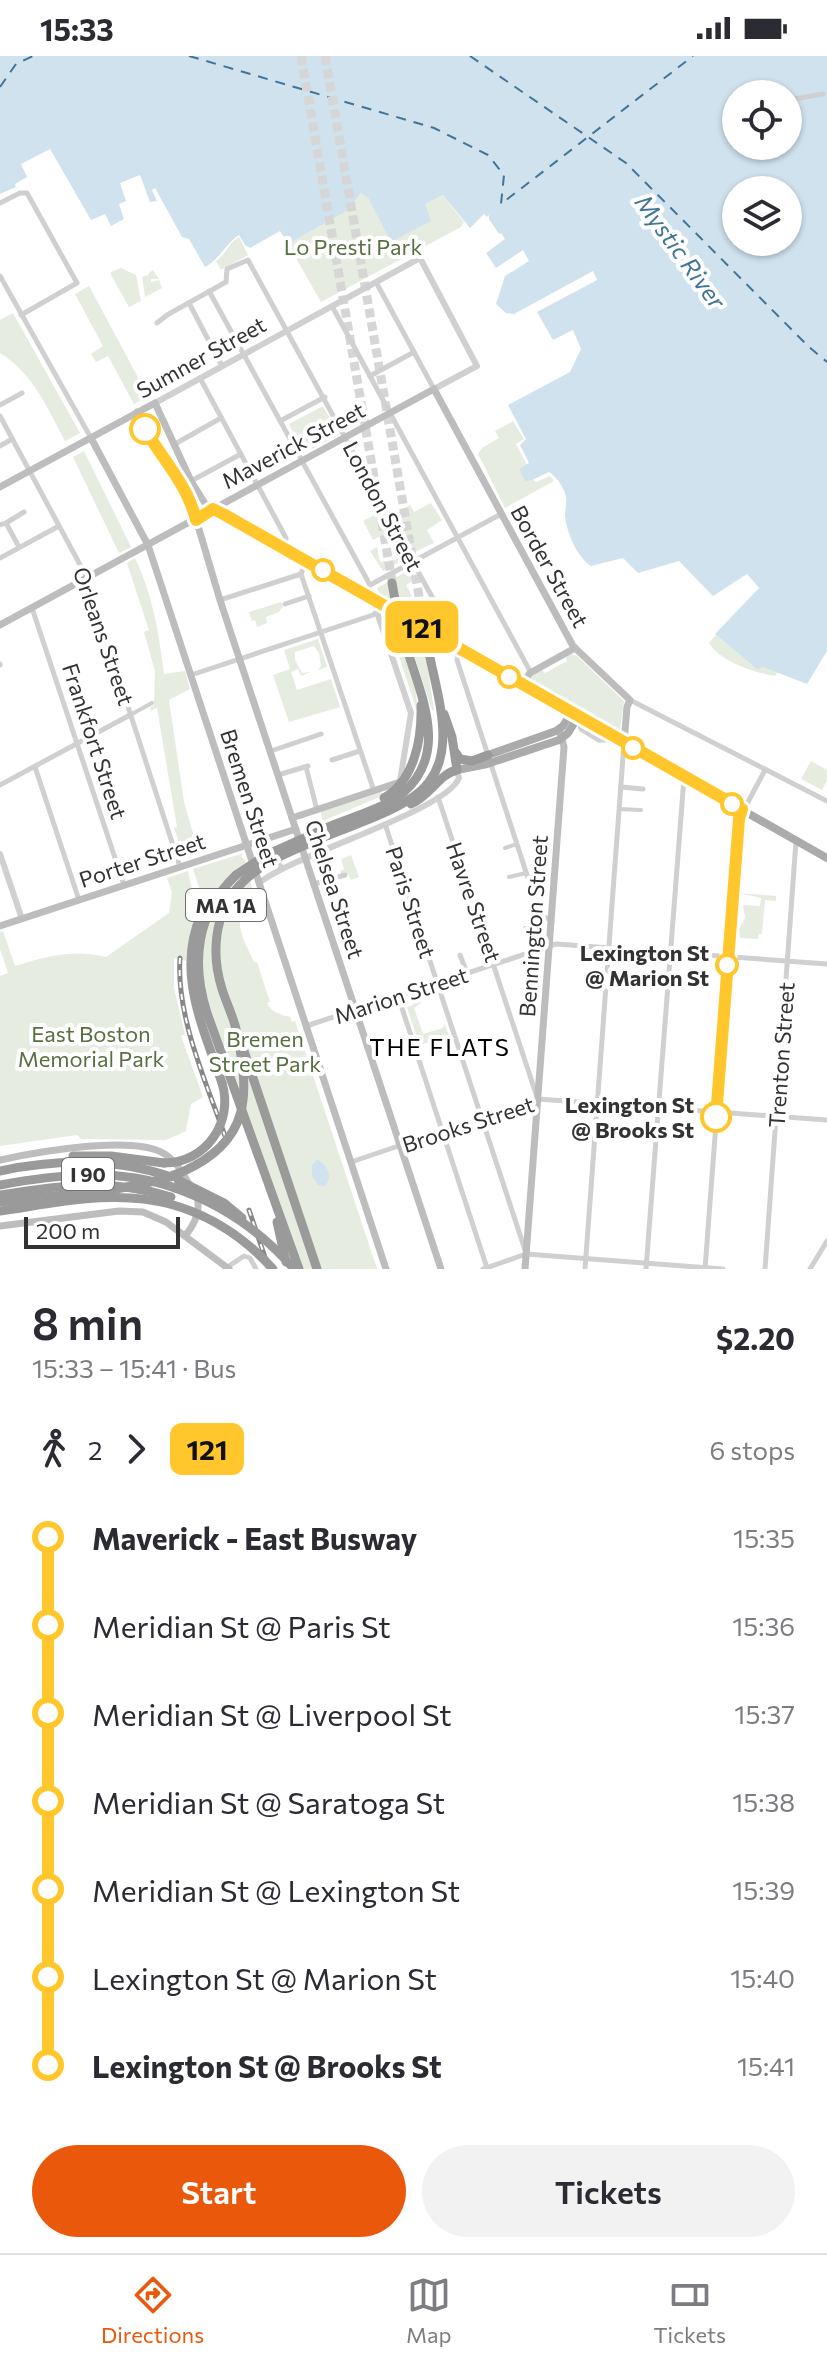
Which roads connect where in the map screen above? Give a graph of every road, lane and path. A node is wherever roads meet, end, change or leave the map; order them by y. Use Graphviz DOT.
graph roads {
  1 [pos="823,94"];
  2 [pos="802,98"];
  3 [pos="0,203"];
  4 [pos="0,276"];
  5 [pos="376,282"];
  6 [pos="209,291"];
  7 [pos="189,303"];
  8 [pos="332,306"];
  9 [pos="21,315"];
  10 [pos="157,323"];
  11 [pos="288,330"];
  12 [pos="414,352"];
  13 [pos="244,354"];
  14 [pos="222,366"];
  15 [pos="477,366"];
  16 [pos="370,376"];
  17 [pos="200,378"];
  18 [pos="434,389"];
  19 [pos="22,393"];
  20 [pos="325,397"];
  21 [pos="155,403"];
  22 [pos="0,405"];
  23 [pos="137,412"];
  24 [pos="390,413"];
  25 [pos="0,416"];
  26 [pos="221,418"];
  27 [pos="163,419"];
  28 [pos="280,421"];
  29 [pos="143,425"];
  30 [pos="346,437"];
  31 [pos="91,438"];
  32 [pos="12,439"];
  33 [pos="175,444"];
  34 [pos="0,446"];
  35 [pos="241,454"];
  36 [pos="302,461"];
  37 [pos="30,471"];
  38 [pos="191,481"];
  39 [pos="258,485"];
  40 [pos="0,487"];
  41 [pos="213,509"];
  42 [pos="24,512"];
  43 [pos="501,514"];
  44 [pos="196,520"];
  45 [pos="3,524"];
  46 [pos="59,526"];
  47 [pos="457,538"];
  48 [pos="148,545"];
  49 [pos="19,547"];
  50 [pos="285,548"];
  51 [pos="0,558"];
  52 [pos="306,561"];
  53 [pos="413,561"];
  54 [pos="301,574"];
  55 [pos="87,578"];
  56 [pos="392,583"];
  57 [pos="370,585"];
  58 [pos="364,594"];
  59 [pos="309,596"];
  60 [pos="220,600"];
  61 [pos="285,604"];
  62 [pos="380,607"];
  63 [pos="32,608"];
  64 [pos="0,625"];
  65 [pos="321,632"];
  66 [pos="427,642"];
  67 [pos="448,642"];
  68 [pos="459,648"];
  69 [pos="575,648"];
  70 [pos="240,659"];
  71 [pos="531,673"];
  72 [pos="191,675"];
  73 [pos="522,685"];
  74 [pos="421,694"];
  75 [pos="437,700"];
  76 [pos="630,700"];
  77 [pos="152,703"];
  78 [pos="130,715"];
  79 [pos="575,715"];
  80 [pos="321,734"];
  81 [pos="561,734"];
  82 [pos="624,743"];
  83 [pos="77,744"];
  84 [pos="455,750"];
  85 [pos="271,751"];
  86 [pos="360,751"];
  87 [pos="489,759"];
  88 [pos="332,760"];
  89 [pos="35,767"];
  90 [pos="457,770"];
  91 [pos="765,770"];
  92 [pos="278,775"];
  93 [pos="684,777"];
  94 [pos="400,782"];
  95 [pos="0,785"];
  96 [pos="621,787"];
  97 [pos="643,789"];
  98 [pos="374,791"];
  99 [pos="438,797"];
  100 [pos="827,801"];
  101 [pos="619,809"];
  102 [pos="742,809"];
  103 [pos="317,810"];
  104 [pos="367,810"];
  105 [pos="641,810"];
  106 [pos="292,818"];
  107 [pos="361,821"];
  108 [pos="385,824"];
  109 [pos="296,829"];
  110 [pos="328,832"];
  111 [pos="796,840"];
  112 [pos="251,844"];
  113 [pos="517,844"];
  114 [pos="505,848"];
  115 [pos="0,854"];
  116 [pos="305,857"];
  117 [pos="827,858"];
  118 [pos="185,865"];
  119 [pos="282,868"];
  120 [pos="526,873"];
  121 [pos="345,875"];
  122 [pos="509,877"];
  123 [pos="259,883"];
  124 [pos="314,884"];
  125 [pos="124,885"];
  126 [pos="79,900"];
  127 [pos="22,919"];
  128 [pos="551,920"];
  129 [pos="0,926"];
  130 [pos="525,928"];
  131 [pos="550,946"];
  132 [pos="609,948"];
  133 [pos="532,951"];
  134 [pos="669,953"];
  135 [pos="460,955"];
  136 [pos="728,957"];
  137 [pos="788,961"];
  138 [pos="193,962"];
  139 [pos="495,964"];
  140 [pos="827,964"];
  141 [pos="467,973"];
  142 [pos="438,983"];
  143 [pos="398,996"];
  144 [pos="356,1010"];
  145 [pos="306,1026"];
  146 [pos="235,1028"];
  147 [pos="538,1099"];
  148 [pos="598,1103"];
  149 [pos="658,1108"];
  150 [pos="716,1112"];
  151 [pos="776,1117"];
  152 [pos="482,1118"];
  153 [pos="827,1120"];
  154 [pos="443,1132"];
  155 [pos="400,1145"];
  156 [pos="0,1160"];
  157 [pos="351,1162"];
  158 [pos="11,1169"];
  159 [pos="0,1171"];
  160 [pos="0,1185"];
  161 [pos="173,1192"];
  162 [pos="0,1195"];
  163 [pos="0,1202"];
  164 [pos="0,1211"];
  165 [pos="0,1226"];
  166 [pos="185,1236"];
  167 [pos="827,1241"];
  168 [pos="526,1254"];
  169 [pos="586,1258"];
  170 [pos="646,1266"];
  171 [pos="229,1268"];
  172 [pos="485,1268"];
  173 [pos="705,1268"];
  174 [pos="256,1269"];
  175 [pos="273,1269"];
  176 [pos="294,1269"];
  177 [pos="317,1269"];
  178 [pos="386,1269"];
  179 [pos="441,1269"];
  180 [pos="525,1269"];
  181 [pos="585,1269"];
  182 [pos="723,1269"];
  183 [pos="765,1269"];
  184 [pos="810,1269"];
  1 -- 2 [label="street"];
  3 -- 9 [label="street"];
  4 -- 9 [label="street"];
  5 -- 8 [label="street, Sumner Street"];
  5 -- 12 [label="street, Border Street"];
  5 -- 15 [label="street, Sumner Street"];
  6 -- 7 [label="street"];
  6 -- 11 [label="street, London Street"];
  6 -- 13 [label="street"];
  7 -- 10 [label="street"];
  7 -- 14 [label="street"];
  8 -- 11 [label="street, Sumner Street"];
  8 -- 16 [label="street"];
  9 -- 31 [label="street"];
  11 -- 13 [label="street, Sumner Street"];
  11 -- 20 [label="street, London Street"];
  12 -- 16 [label="street"];
  12 -- 18 [label="street, Border Street"];
  13 -- 14 [label="street, Sumner Street"];
  13 -- 28 [label="street"];
  14 -- 17 [label="street, Sumner Street"];
  15 -- 18 [label="street, Maverick Street"];
  16 -- 24 [label="street"];
  17 -- 21 [label="street, Sumner Street"];
  17 -- 26 [label="street"];
  18 -- 24 [label="main road, Maverick Street"];
  18 -- 43 [label="main road, Border Street"];
  19 -- 22 [label="street"];
  20 -- 28 [label="street"];
  20 -- 30 [label="street, London Street"];
  21 -- 23 [label="main road, Sumner Street"];
  21 -- 27 [label="main road"];
  23 -- 29 [label="main road, Chelsea Street"];
  23 -- 31 [label="main road, Sumner Street"];
  24 -- 30 [label="main road, Maverick Street"];
  24 -- 47 [label="street"];
  25 -- 32 [label="street, Orleans Street"];
  26 -- 33 [label="street"];
  26 -- 35 [label="street"];
  27 -- 29 [label="main road"];
  27 -- 33 [label="main road"];
  28 -- 36 [label="street"];
  29 -- 44 [label="main road, Chelsea Street"];
  30 -- 36 [label="main road, Maverick Street"];
  30 -- 53 [label="street, London Street"];
  31 -- 37 [label="main road, Sumner Street"];
  31 -- 48 [label="main road, Bremen Street"];
  32 -- 34 [label="street"];
  32 -- 37 [label="street, Orleans Street"];
  33 -- 38 [label="main road"];
  35 -- 38 [label="street"];
  35 -- 39 [label="street"];
  36 -- 39 [label="main road, Maverick Street"];
  36 -- 57 [label="street"];
  37 -- 40 [label="main road, Sumner Street"];
  37 -- 46 [label="street, Orleans Street"];
  38 -- 41 [label="main road"];
  39 -- 41 [label="main road, Maverick Street"];
  39 -- 50 [label="street"];
  41 -- 44 [label="main road, Maverick Street"];
  41 -- 50 [label="main road"];
  42 -- 45 [label="street"];
  43 -- 47 [label="street"];
  43 -- 69 [label="main road, Border Street"];
  44 -- 48 [label="main road, Maverick Street"];
  44 -- 60 [label="main road, Chelsea Street"];
  45 -- 49 [label="street"];
  46 -- 49 [label="street"];
  46 -- 55 [label="street, Orleans Street"];
  47 -- 53 [label="street"];
  47 -- 71 [label="street"];
  48 -- 55 [label="main road, Maverick Street"];
  48 -- 72 [label="main road, Bremen Street"];
  49 -- 51 [label="street"];
  50 -- 52 [label="main road"];
  52 -- 54 [label="street"];
  52 -- 58 [label="main road"];
  53 -- 57 [label="street"];
  53 -- 67 [label="street, London Street"];
  54 -- 59 [label="street"];
  54 -- 60 [label="street"];
  55 -- 63 [label="main road, Maverick Street"];
  55 -- 78 [label="street, Orleans Street"];
  56 -- 74 [label="highway, MA 1A"];
  57 -- 58 [label="street"];
  58 -- 62 [label="main road"];
  59 -- 61 [label="street"];
  59 -- 65 [label="street"];
  60 -- 70 [label="main road, Chelsea Street"];
  62 -- 65 [label="street"];
  62 -- 67 [label="main road, bridge"];
  62 -- 94 [label="street"];
  63 -- 64 [label="main road, Maverick Street"];
  63 -- 83 [label="street, Frankfort Street"];
  65 -- 70 [label="street"];
  65 -- 86 [label="street"];
  66 -- 75 [label="highway, MA 1A"];
  67 -- 68 [label="main road"];
  68 -- 73 [label="main road"];
  68 -- 87 [label="street"];
  69 -- 71 [label="main road"];
  69 -- 76 [label="main road, Border Street"];
  70 -- 72 [label="street"];
  70 -- 85 [label="main road, Chelsea Street"];
  71 -- 73 [label="main road"];
  72 -- 112 [label="main road, Bremen Street"];
  73 -- 79 [label="main road"];
  74 -- 94 [label="highway"];
  74 -- 104 [label="highway, MA 1A"];
  75 -- 84 [label="highway"];
  75 -- 107 [label="highway, MA 1A"];
  76 -- 82 [label="main road"];
  76 -- 91 [label="street, Border Street"];
  77 -- 78 [label="street"];
  78 -- 83 [label="street"];
  78 -- 118 [label="street, Orleans Street"];
  79 -- 81 [label="main road"];
  79 -- 82 [label="main road"];
  80 -- 85 [label="street"];
  81 -- 87 [label="main road"];
  81 -- 128 [label="main road, Bennington Street"];
  82 -- 93 [label="main road"];
  82 -- 96 [label="street"];
  83 -- 89 [label="street"];
  83 -- 125 [label="street, Frankfort Street"];
  84 -- 87 [label="highway"];
  84 -- 90 [label="highway"];
  85 -- 92 [label="main road, Chelsea Street"];
  86 -- 88 [label="street"];
  86 -- 98 [label="street"];
  87 -- 90 [label="main road"];
  87 -- 113 [label="street"];
  89 -- 95 [label="street"];
  89 -- 126 [label="street"];
  90 -- 99 [label="street"];
  90 -- 107 [label="highway"];
  91 -- 100 [label="street, Border Street"];
  91 -- 102 [label="street"];
  92 -- 103 [label="street"];
  92 -- 106 [label="main road, Chelsea Street"];
  93 -- 102 [label="main road"];
  93 -- 134 [label="street"];
  94 -- 98 [label="main road"];
  94 -- 104 [label="highway"];
  96 -- 97 [label="street"];
  96 -- 101 [label="street"];
  98 -- 103 [label="main road"];
  99 -- 108 [label="street"];
  99 -- 139 [label="street, Havre Street"];
  101 -- 105 [label="street"];
  101 -- 132 [label="street"];
  102 -- 111 [label="main road"];
  102 -- 136 [label="street"];
  103 -- 106 [label="main road"];
  104 -- 110 [label="highway, MA 1A"];
  106 -- 109 [label="main road, Chelsea Street"];
  107 -- 110 [label="highway, MA 1A"];
  108 -- 116 [label="street"];
  108 -- 142 [label="street, Paris Street"];
  109 -- 112 [label="main road, Porter Street"];
  109 -- 116 [label="main road, Chelsea Street"];
  110 -- 138 [label="highway, MA 1A, bridge"];
  110 -- 146 [label="highway, MA 1A, bridge"];
  111 -- 117 [label="main road"];
  111 -- 137 [label="street, Trenton Street"];
  112 -- 118 [label="main road, Porter Street"];
  112 -- 119 [label="street"];
  112 -- 123 [label="main road, Bremen Street"];
  113 -- 114 [label="street"];
  113 -- 120 [label="street"];
  115 -- 127 [label="street"];
  116 -- 119 [label="street"];
  116 -- 124 [label="main road, Chelsea Street"];
  118 -- 125 [label="main road, Porter Street"];
  119 -- 123 [label="street"];
  120 -- 122 [label="street"];
  120 -- 128 [label="street"];
  121 -- 124 [label="street"];
  123 -- 145 [label="main road, Bremen Street"];
  124 -- 144 [label="main road, Chelsea Street"];
  125 -- 126 [label="main road, Porter Street"];
  126 -- 127 [label="main road, Porter Street"];
  127 -- 129 [label="main road, Porter Street"];
  128 -- 131 [label="main road, Bennington Street"];
  130 -- 133 [label="street"];
  131 -- 132 [label="street, Marion Street"];
  131 -- 133 [label="street, Marion Street"];
  131 -- 147 [label="main road, Bennington Street"];
  132 -- 134 [label="street, Marion Street"];
  132 -- 148 [label="street"];
  133 -- 139 [label="street, Marion Street"];
  134 -- 136 [label="street, Marion Street"];
  134 -- 149 [label="street"];
  135 -- 141 [label="street"];
  136 -- 137 [label="street, Marion Street"];
  136 -- 150 [label="street"];
  137 -- 140 [label="street, Marion Street"];
  137 -- 151 [label="street, Trenton Street"];
  138 -- 158 [label="highway, bridge"];
  138 -- 176 [label="highway"];
  139 -- 141 [label="street, Marion Street"];
  139 -- 147 [label="street, Havre Street"];
  141 -- 142 [label="street, Marion Street"];
  142 -- 143 [label="street, Marion Street"];
  142 -- 152 [label="street, Paris Street"];
  143 -- 144 [label="street, Marion Street"];
  143 -- 154 [label="street"];
  144 -- 145 [label="street, Marion Street"];
  144 -- 155 [label="main road, Chelsea Street"];
  145 -- 157 [label="main road, Bremen Street"];
  146 -- 163 [label="highway, bridge"];
  146 -- 177 [label="highway, MA 1A, bridge"];
  147 -- 148 [label="street, Brooks Street"];
  147 -- 152 [label="street, Brooks Street"];
  147 -- 168 [label="main road, Bennington Street"];
  148 -- 149 [label="street, Brooks Street"];
  148 -- 169 [label="street"];
  149 -- 150 [label="street, Brooks Street"];
  149 -- 170 [label="street"];
  150 -- 151 [label="street, Brooks Street"];
  150 -- 173 [label="street"];
  151 -- 153 [label="street, Brooks Street"];
  151 -- 183 [label="street, Trenton Street"];
  152 -- 154 [label="street, Brooks Street"];
  152 -- 168 [label="street, Paris Street"];
  154 -- 155 [label="street, Brooks Street"];
  154 -- 172 [label="street"];
  155 -- 157 [label="street, Brooks Street"];
  155 -- 179 [label="main road, Chelsea Street"];
  156 -- 166 [label="main road"];
  157 -- 178 [label="main road, Bremen Street"];
  158 -- 159 [label="highway"];
  158 -- 161 [label="highway"];
  160 -- 161 [label="highway, I 90"];
  161 -- 162 [label="highway"];
  161 -- 164 [label="highway, I 90"];
  161 -- 175 [label="highway, bridge"];
  161 -- 176 [label="highway, bridge"];
  165 -- 166 [label="main road"];
  166 -- 171 [label="main road"];
  167 -- 184 [label="street"];
  168 -- 169 [label="street"];
  168 -- 172 [label="street"];
  168 -- 180 [label="main road, Bennington Street"];
  169 -- 170 [label="street"];
  169 -- 181 [label="street"];
  170 -- 173 [label="street"];
  171 -- 174 [label="street"];
  173 -- 182 [label="street"];
}
